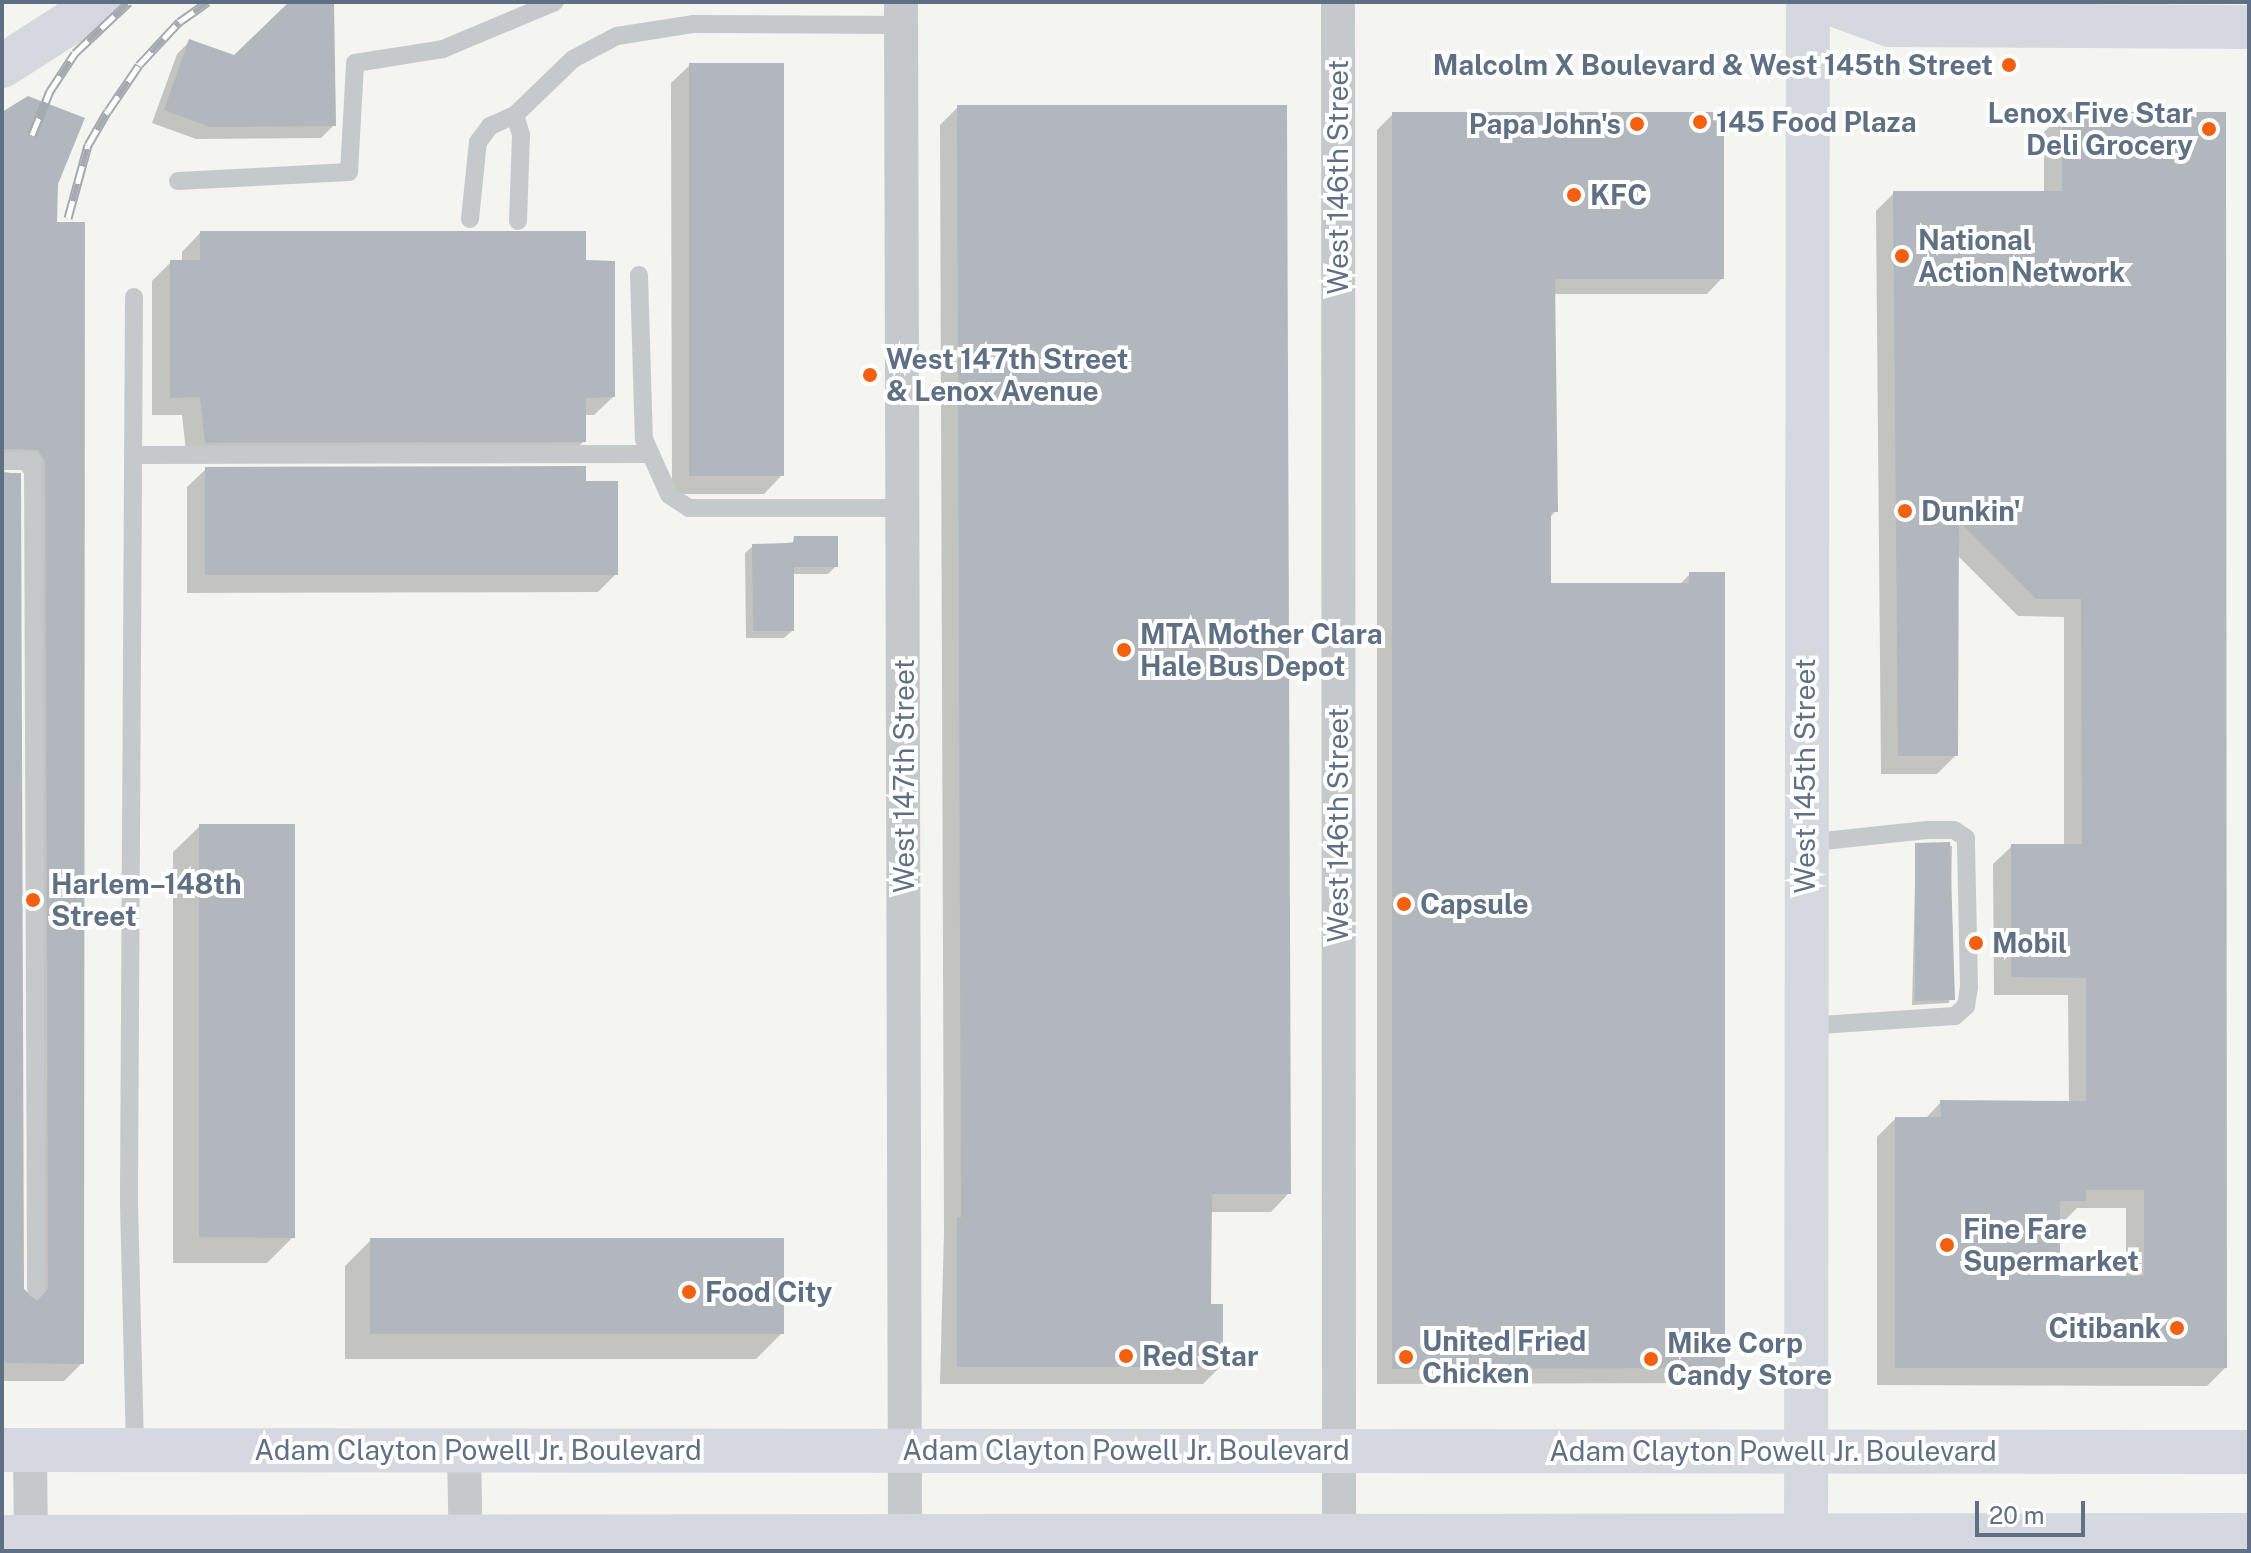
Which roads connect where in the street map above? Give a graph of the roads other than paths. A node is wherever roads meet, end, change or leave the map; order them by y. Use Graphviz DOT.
graph roads {
  1 [pos="102,2"];
  2 [pos="555,2"];
  3 [pos="1338,2"];
  4 [pos="1808,2"];
  5 [pos="1827,2"];
  6 [pos="902,14"];
  7 [pos="2249,27"];
  8 [pos="2,66"];
  9 [pos="515,115"];
  10 [pos="178,181"];
  11 [pos="470,219"];
  12 [pos="518,221"];
  13 [pos="639,275"];
  14 [pos="134,297"];
  15 [pos="650,454"];
  16 [pos="134,455"];
  17 [pos="2,461"];
  18 [pos="903,508"];
  19 [pos="1805,843"];
  20 [pos="1805,1026"];
  21 [pos="36,1289"];
  22 [pos="16,1450"];
  23 [pos="135,1450"];
  24 [pos="905,1450"];
  25 [pos="1339,1450"];
  26 [pos="1805,1450"];
  27 [pos="464,1451"];
  28 [pos="2249,1452"];
  29 [pos="2249,1535"];
  30 [pos="22,1542"];
  31 [pos="905,1543"];
  32 [pos="1339,1543"];
  33 [pos="1806,1543"];
  34 [pos="466,1544"];
  1 -- 8 [label="main road"];
  2 -- 10 [label="lane"];
  3 -- 25 [label="street, West 146th Street"];
  4 -- 19 [label="main road, West 145th Street"];
  5 -- 7 [label="main road"];
  6 -- 9 [label="lane"];
  6 -- 18 [label="street, West 147th Street"];
  9 -- 11 [label="lane"];
  9 -- 12 [label="lane"];
  13 -- 15 [label="lane"];
  14 -- 16 [label="lane"];
  15 -- 16 [label="lane"];
  15 -- 18 [label="lane"];
  16 -- 23 [label="lane"];
  17 -- 21 [label="lane"];
  18 -- 24 [label="street, West 147th Street"];
  19 -- 20 [label="main road, West 145th Street"];
  19 -- 20 [label="lane"];
  20 -- 26 [label="main road, West 145th Street"];
  22 -- 23 [label="main road, Adam Clayton Powell Jr. Boulevard"];
  22 -- 30 [label="street"];
  23 -- 27 [label="main road, Adam Clayton Powell Jr. Boulevard"];
  24 -- 25 [label="main road, Adam Clayton Powell Jr. Boulevard"];
  24 -- 27 [label="main road, Adam Clayton Powell Jr. Boulevard"];
  24 -- 31 [label="street, West 147th Street"];
  25 -- 26 [label="main road, Adam Clayton Powell Jr. Boulevard"];
  25 -- 32 [label="street, West 146th Street"];
  26 -- 28 [label="main road, Adam Clayton Powell Jr. Boulevard"];
  26 -- 33 [label="main road, West 145th Street"];
  27 -- 34 [label="street"];
  29 -- 33 [label="main road"];
  30 -- 34 [label="main road"];
  31 -- 32 [label="main road"];
  31 -- 34 [label="main road"];
  32 -- 33 [label="main road"];
}
